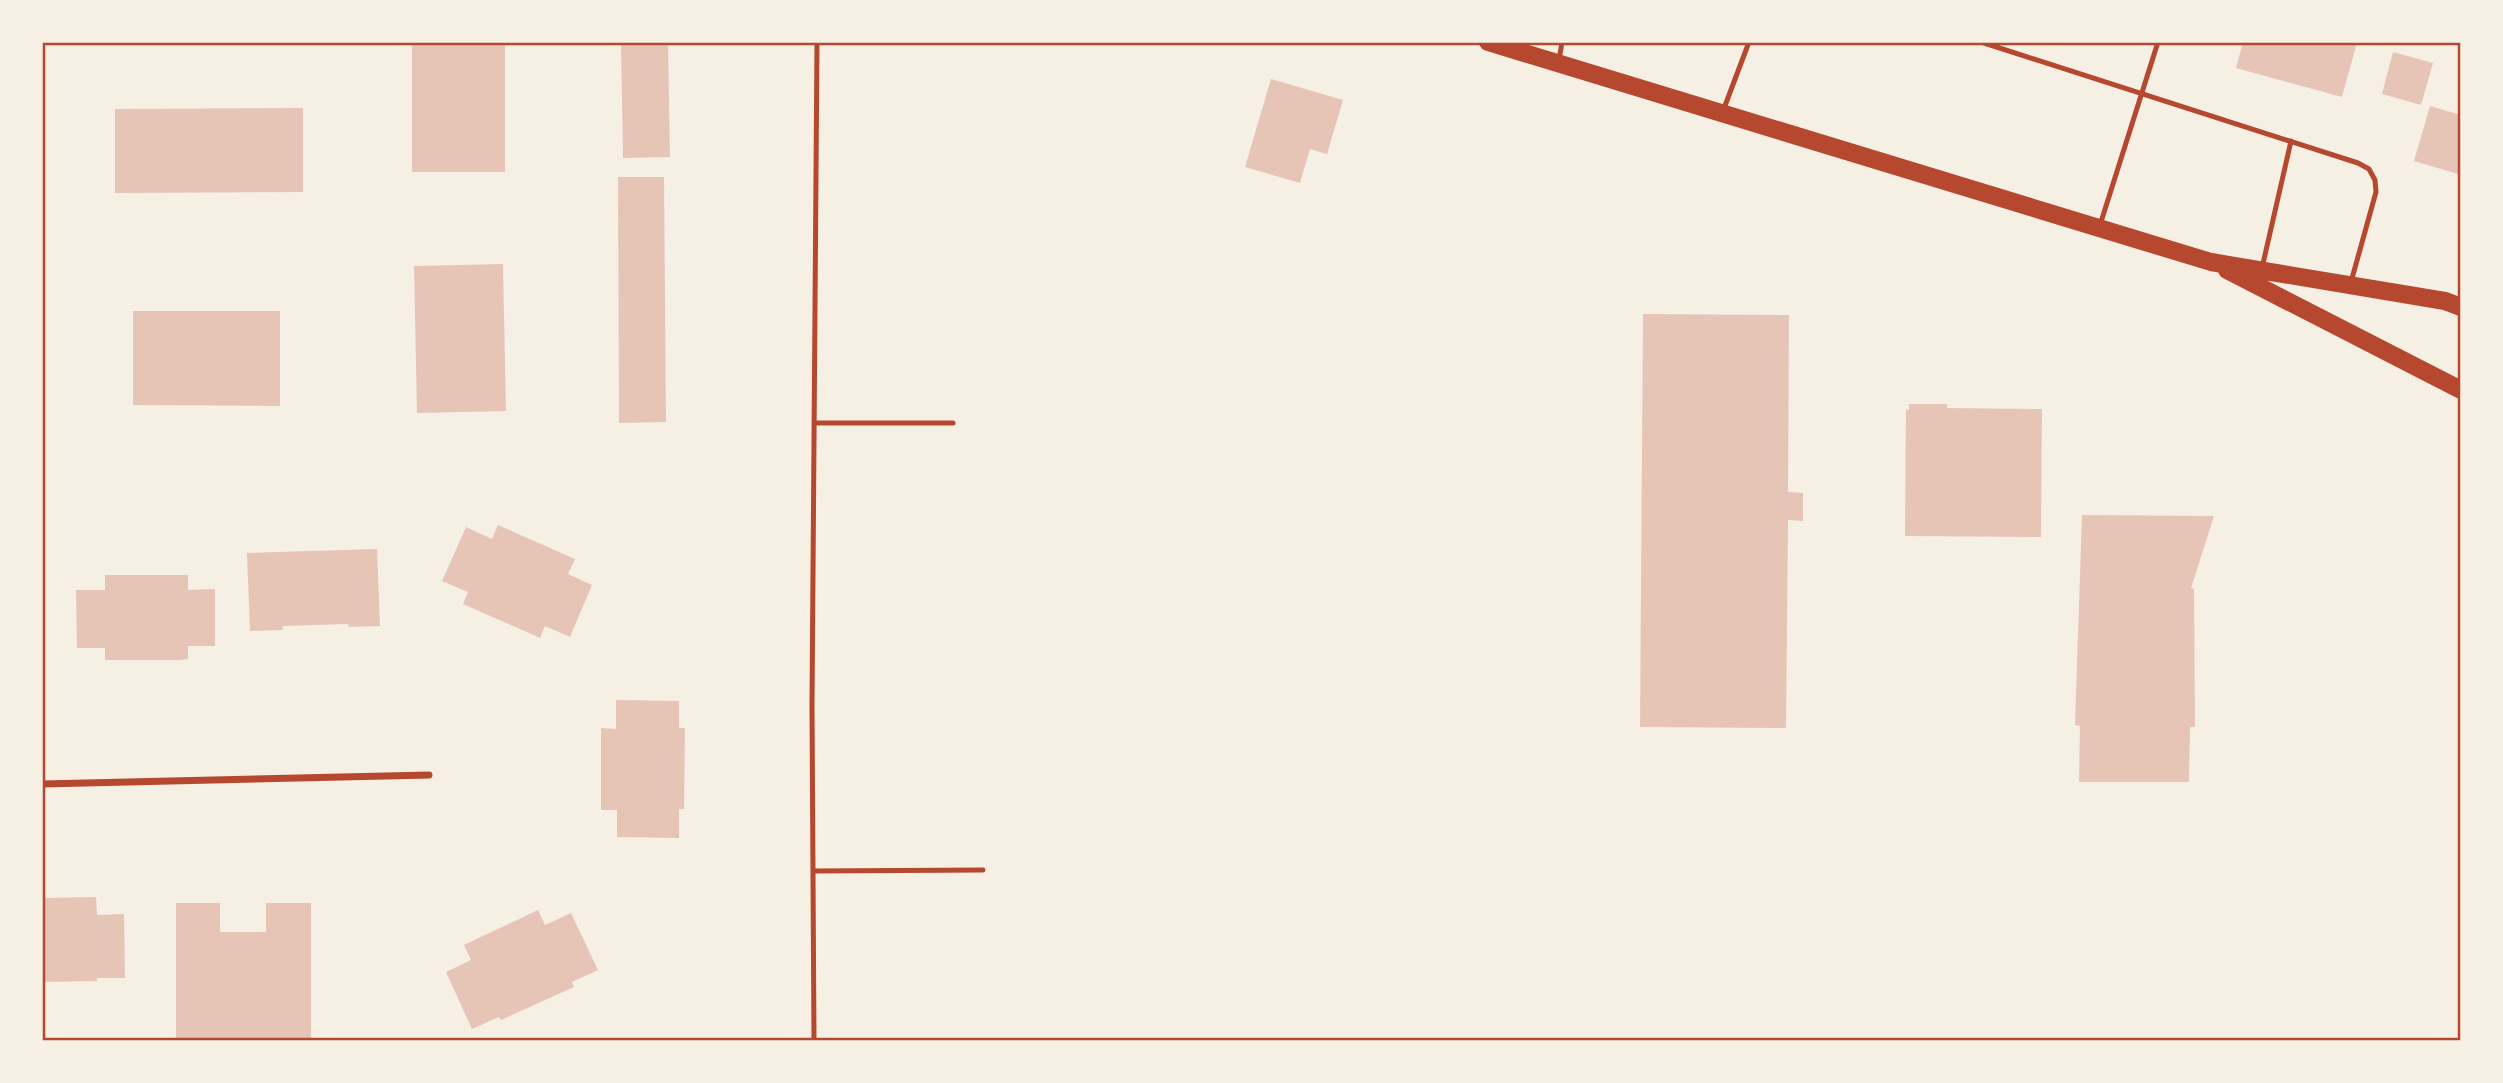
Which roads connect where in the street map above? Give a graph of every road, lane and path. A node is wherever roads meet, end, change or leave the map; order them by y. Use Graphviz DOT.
graph roads {
  1 [pos="817,42"];
  2 [pos="1488,42"];
  3 [pos="1562,42"];
  4 [pos="1749,42"];
  5 [pos="1982,42"];
  6 [pos="2158,42"];
  7 [pos="1559,63"];
  8 [pos="2142,93"];
  9 [pos="1722,114"];
  10 [pos="2291,141"];
  11 [pos="2099,228"];
  12 [pos="2211,262"];
  13 [pos="2261,271"];
  14 [pos="2350,285"];
  15 [pos="2461,307"];
  16 [pos="2461,390"];
  17 [pos="814,423"];
  18 [pos="953,423"];
  19 [pos="429,775"];
  20 [pos="42,784"];
  21 [pos="984,870"];
  22 [pos="813,872"];
  23 [pos="814,1041"];
  1 -- 17 [label="lane"];
  2 -- 7 [label="main road"];
  3 -- 7 [label="lane"];
  4 -- 9 [label="lane"];
  5 -- 8 [label="lane"];
  6 -- 8 [label="lane"];
  7 -- 9 [label="main road"];
  8 -- 10 [label="lane"];
  8 -- 11 [label="lane"];
  9 -- 11 [label="main road"];
  10 -- 13 [label="lane"];
  10 -- 14 [label="lane"];
  11 -- 12 [label="main road"];
  12 -- 13 [label="main road"];
  12 -- 16 [label="main road"];
  13 -- 14 [label="main road"];
  14 -- 15 [label="main road"];
  17 -- 18 [label="lane"];
  17 -- 22 [label="lane"];
  19 -- 20 [label="street"];
  21 -- 22 [label="lane"];
  22 -- 23 [label="lane"];
}
